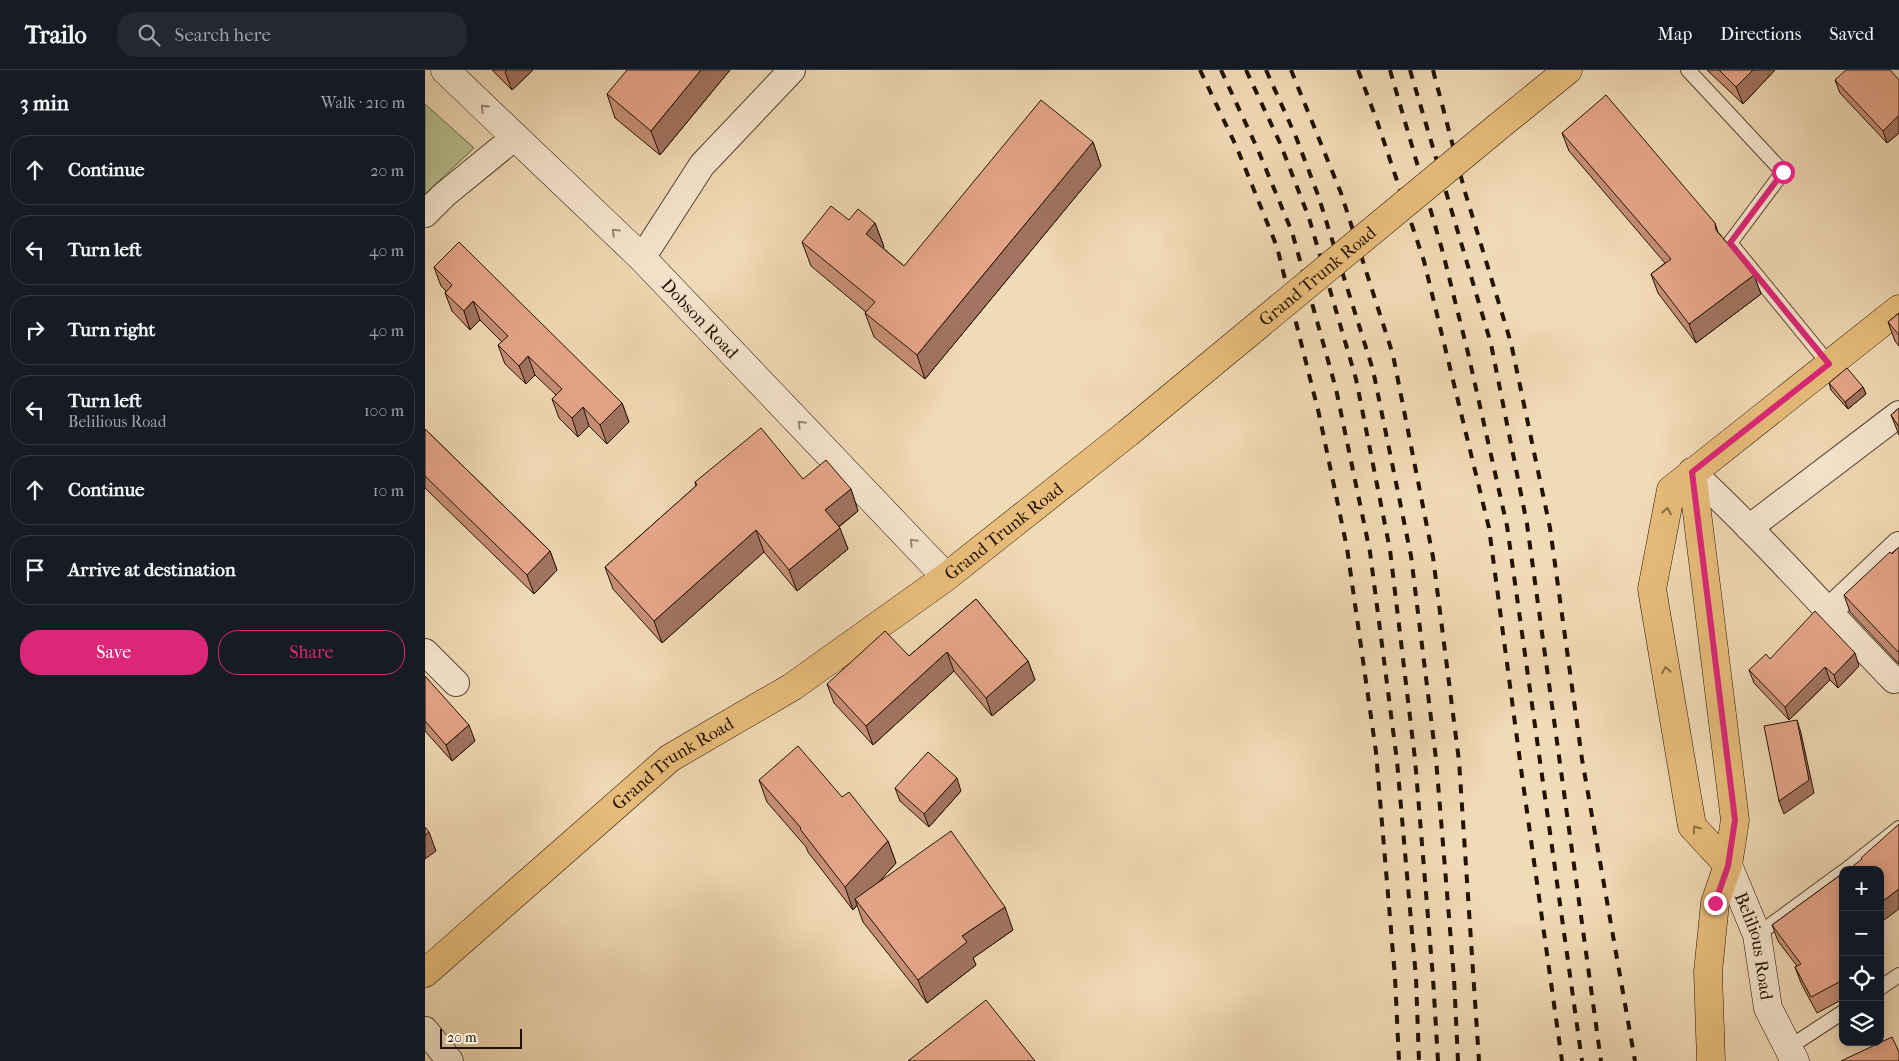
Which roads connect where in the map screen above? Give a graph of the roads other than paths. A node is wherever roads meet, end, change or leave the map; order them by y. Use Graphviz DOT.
graph roads {
  1 [pos="445,70"];
  2 [pos="792,70"];
  3 [pos="1568,70"];
  4 [pos="1688,70"];
  5 [pos="515,137"];
  6 [pos="425,214"];
  7 [pos="642,258"];
  8 [pos="1899,309"];
  9 [pos="1829,364"];
  10 [pos="1899,414"];
  11 [pos="1692,472"];
  12 [pos="1749,528"];
  13 [pos="1899,545"];
  14 [pos="947,577"];
  15 [pos="1828,612"];
  16 [pos="425,652"];
  17 [pos="1894,680"];
  18 [pos="455,683"];
  19 [pos="1899,828"];
  20 [pos="1728,866"];
  21 [pos="1851,866"];
  22 [pos="1839,875"];
  23 [pos="1757,935"];
  24 [pos="425,973"];
  25 [pos="1899,975"];
  26 [pos="1884,985"];
  27 [pos="1839,1015"];
  28 [pos="425,1030"];
  29 [pos="1792,1055"];
  30 [pos="450,1061"];
  31 [pos="1711,1061"];
  5 -- 1 [label="main road, Dobson Road, one-way"];
  2 -- 7 [label="street"];
  3 -- 14 [label="main road, Grand Trunk Road, bridge"];
  4 -- 9 [label="lane"];
  5 -- 6 [label="street"];
  7 -- 5 [label="main road, Dobson Road, one-way"];
  14 -- 7 [label="main road, Dobson Road, one-way"];
  8 -- 9 [label="main road"];
  9 -- 11 [label="main road"];
  10 -- 12 [label="street"];
  11 -- 12 [label="street"];
  11 -- 20 [label="main road"];
  20 -- 11 [label="main road, one-way"];
  12 -- 15 [label="street"];
  13 -- 15 [label="street"];
  14 -- 24 [label="main road, Grand Trunk Road"];
  15 -- 17 [label="street"];
  16 -- 18 [label="street"];
  19 -- 21 [label="lane"];
  20 -- 23 [label="main road, Belilious Road"];
  20 -- 31 [label="main road"];
  22 -- 23 [label="lane"];
  23 -- 29 [label="main road, Belilious Road"];
  25 -- 26 [label="lane"];
  27 -- 29 [label="lane"];
  28 -- 30 [label="street"];
}
